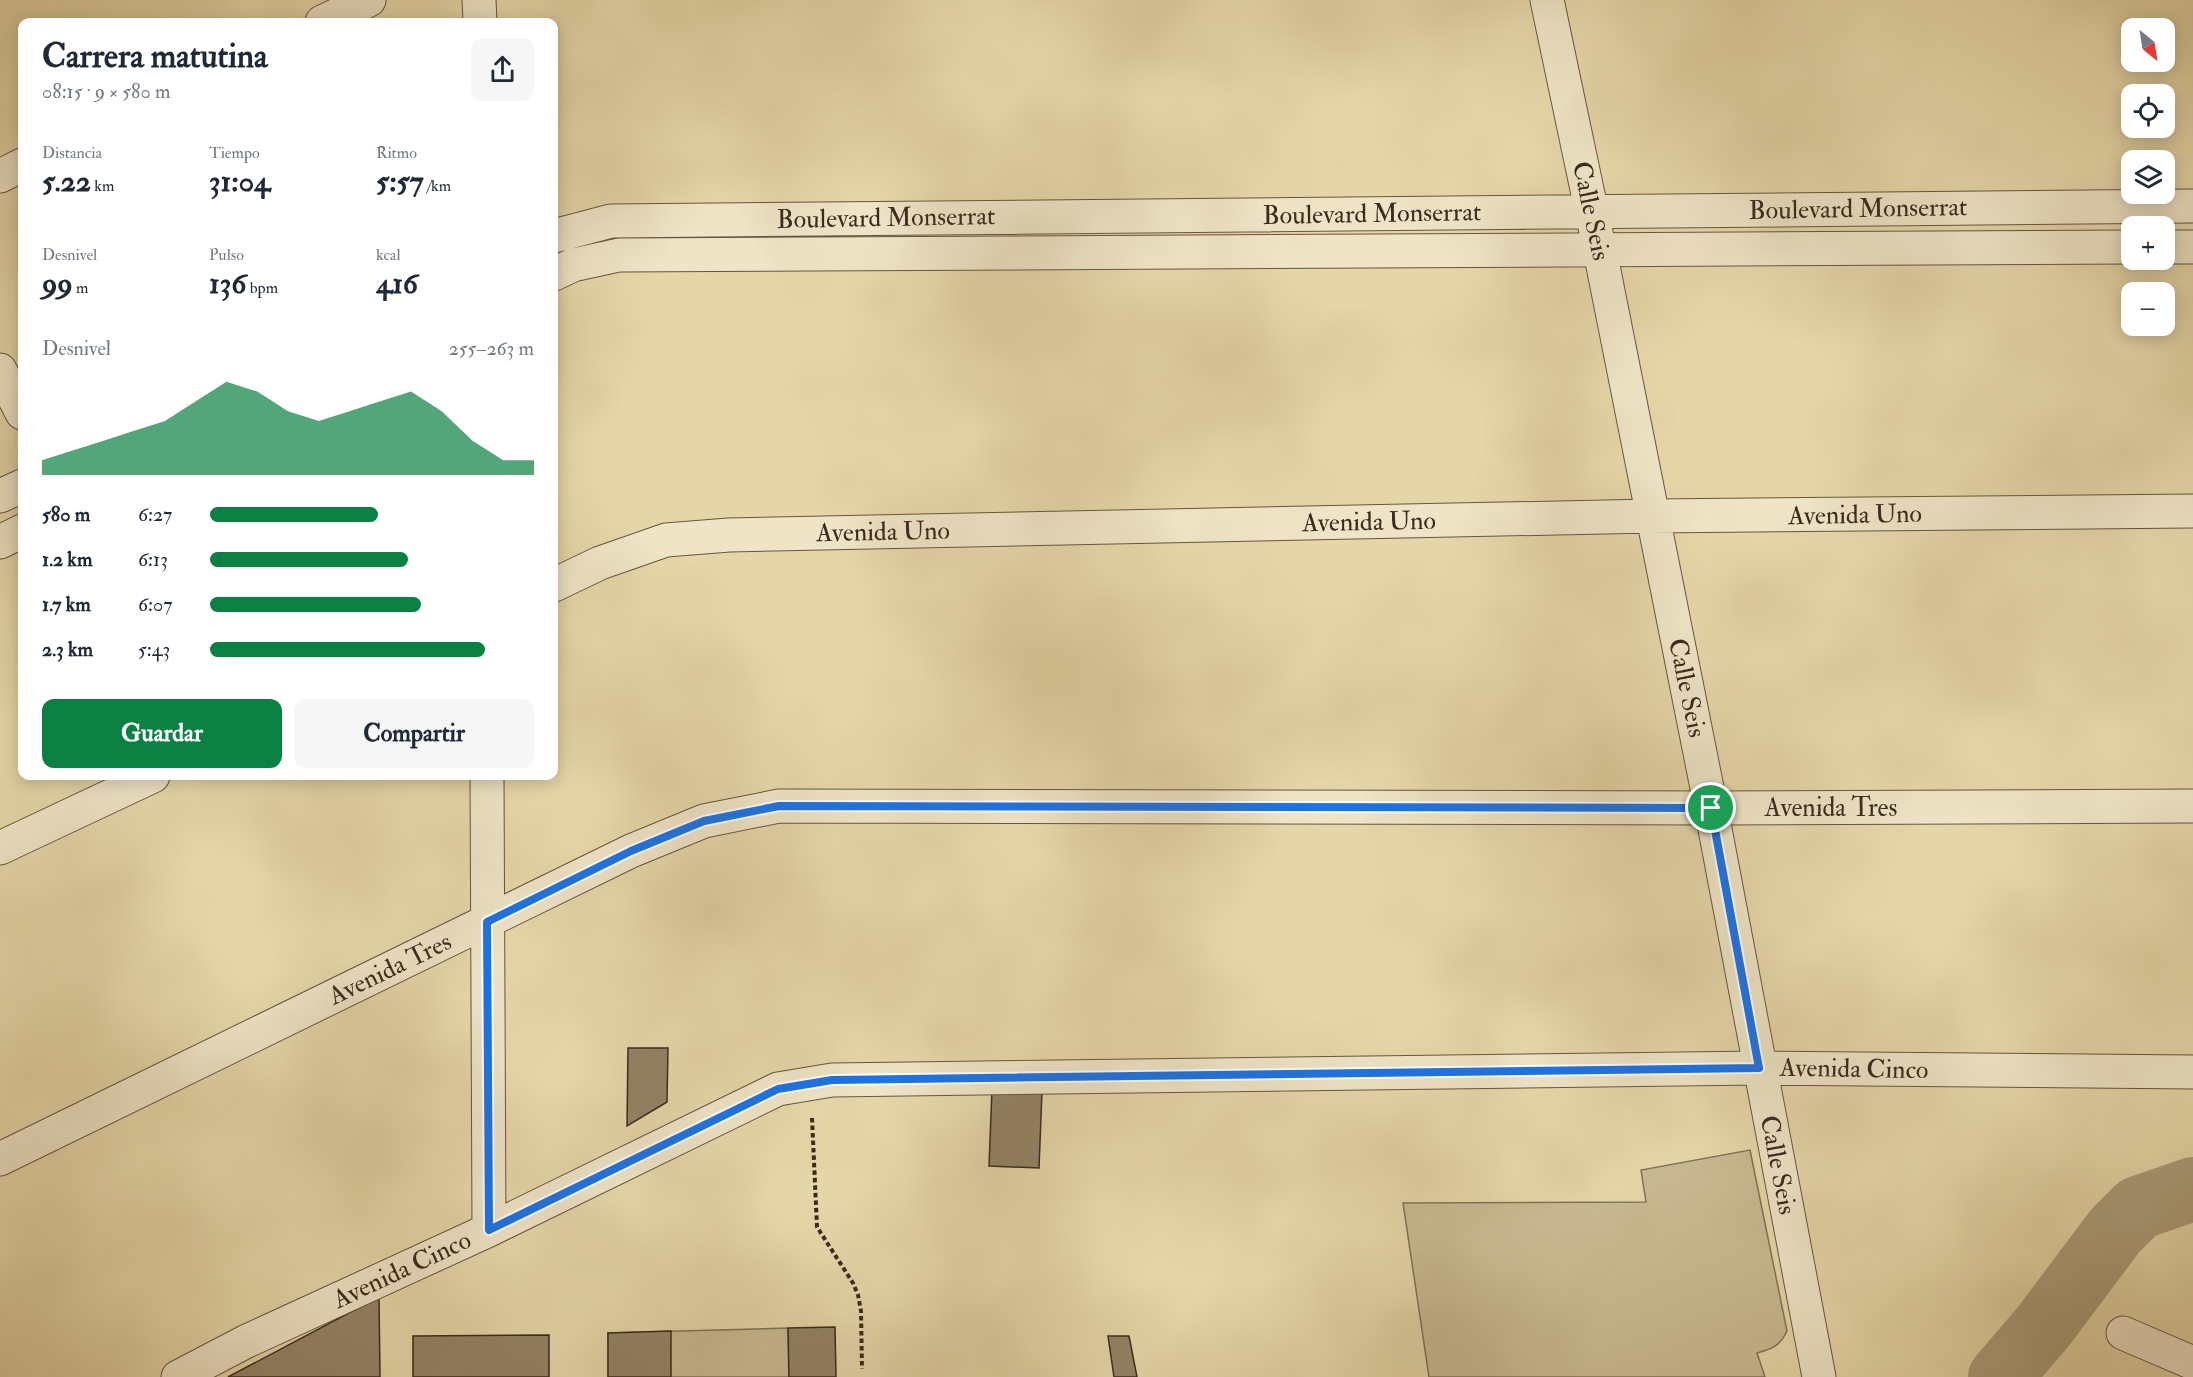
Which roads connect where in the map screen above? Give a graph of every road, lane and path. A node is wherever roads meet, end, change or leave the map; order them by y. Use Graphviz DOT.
graph roads {
  1 [pos="369,0"];
  2 [pos="479,0"];
  3 [pos="1547,0"];
  4 [pos="331,18"];
  5 [pos="480,18"];
  6 [pos="18,167"];
  7 [pos="0,176"];
  8 [pos="2193,206"];
  9 [pos="1592,212"];
  10 [pos="558,235"];
  11 [pos="2121,247"];
  12 [pos="2175,247"];
  13 [pos="2193,247"];
  14 [pos="1600,251"];
  15 [pos="558,271"];
  16 [pos="0,370"];
  17 [pos="18,405"];
  18 [pos="18,488"];
  19 [pos="0,496"];
  20 [pos="2193,512"];
  21 [pos="1652,516"];
  22 [pos="18,533"];
  23 [pos="0,542"];
  24 [pos="558,583"];
  25 [pos="144,780"];
  26 [pos="487,780"];
  27 [pos="2193,806"];
  28 [pos="1711,808"];
  29 [pos="0,848"];
  30 [pos="487,922"];
  31 [pos="1759,1068"];
  32 [pos="2193,1072"];
  33 [pos="810,1083"];
  34 [pos="0,1159"];
  35 [pos="489,1230"];
  36 [pos="2123,1333"];
  37 [pos="2193,1363"];
  38 [pos="862,1369"];
  39 [pos="178,1377"];
  40 [pos="1819,1377"];
  1 -- 4 [label="street"];
  2 -- 5 [label="street"];
  3 -- 9 [label="street, Calle Seis"];
  6 -- 7 [label="street"];
  8 -- 9 [label="street, Boulevard Monserrat"];
  9 -- 10 [label="street, Boulevard Monserrat"];
  9 -- 14 [label="street, Calle Seis"];
  11 -- 14 [label="street, Boulevard Monserrat"];
  12 -- 13 [label="street"];
  14 -- 15 [label="street, Boulevard Monserrat"];
  14 -- 21 [label="street, Calle Seis"];
  16 -- 17 [label="street"];
  18 -- 19 [label="street"];
  20 -- 21 [label="street, Avenida Uno"];
  21 -- 24 [label="street, Avenida Uno"];
  21 -- 28 [label="street, Calle Seis"];
  22 -- 23 [label="street"];
  25 -- 29 [label="street"];
  26 -- 30 [label="street"];
  27 -- 28 [label="street, Avenida Tres"];
  28 -- 30 [label="street, Avenida Tres"];
  28 -- 31 [label="street, Calle Seis"];
  30 -- 34 [label="street, Avenida Tres"];
  30 -- 35 [label="street"];
  31 -- 32 [label="street, Avenida Cinco"];
  31 -- 33 [label="street, Avenida Cinco"];
  31 -- 40 [label="street, Calle Seis"];
  33 -- 35 [label="street, Avenida Cinco"];
  33 -- 38 [label="path"];
  35 -- 39 [label="street, Avenida Cinco"];
  36 -- 37 [label="street"];
}
